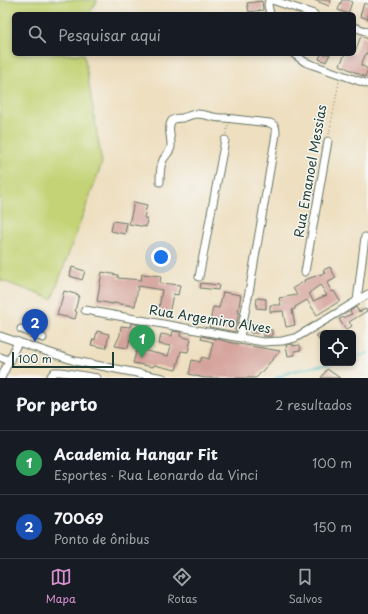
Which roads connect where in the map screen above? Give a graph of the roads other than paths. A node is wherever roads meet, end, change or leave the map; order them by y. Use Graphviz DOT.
graph roads {
  1 [pos="269,0"];
  2 [pos="272,0"];
  3 [pos="270,12"];
  4 [pos="308,12"];
  5 [pos="356,28"];
  6 [pos="368,32"];
  7 [pos="297,56"];
  8 [pos="368,84"];
  9 [pos="224,140"];
  10 [pos="328,141"];
  11 [pos="160,182"];
  12 [pos="365,236"];
  13 [pos="305,272"];
  14 [pos="199,277"];
  15 [pos="368,294"];
  16 [pos="356,301"];
  17 [pos="85,310"];
  18 [pos="21,329"];
  19 [pos="0,336"];
  20 [pos="240,337"];
  21 [pos="43,338"];
  22 [pos="18,342"];
  23 [pos="0,357"];
  24 [pos="10,361"];
  25 [pos="1,378"];
  26 [pos="50,378"];
  27 [pos="97,378"];
  28 [pos="163,378"];
  1 -- 3 [label="street"];
  2 -- 4 [label="street"];
  5 -- 6 [label="street"];
  7 -- 8 [label="street"];
  9 -- 14 [label="street"];
  10 -- 13 [label="street, Rua Emanoel Messias"];
  11 -- 20 [label="street"];
  12 -- 16 [label="street"];
  15 -- 16 [label="street, Rua Argemiro Alves"];
  16 -- 20 [label="street, Rua Argemiro Alves"];
  17 -- 20 [label="street, Rua Argemiro Alves"];
  18 -- 21 [label="street"];
  19 -- 22 [label="street"];
  22 -- 24 [label="street"];
  22 -- 28 [label="street"];
  23 -- 24 [label="street"];
  24 -- 25 [label="street"];
  26 -- 27 [label="street"];
}
